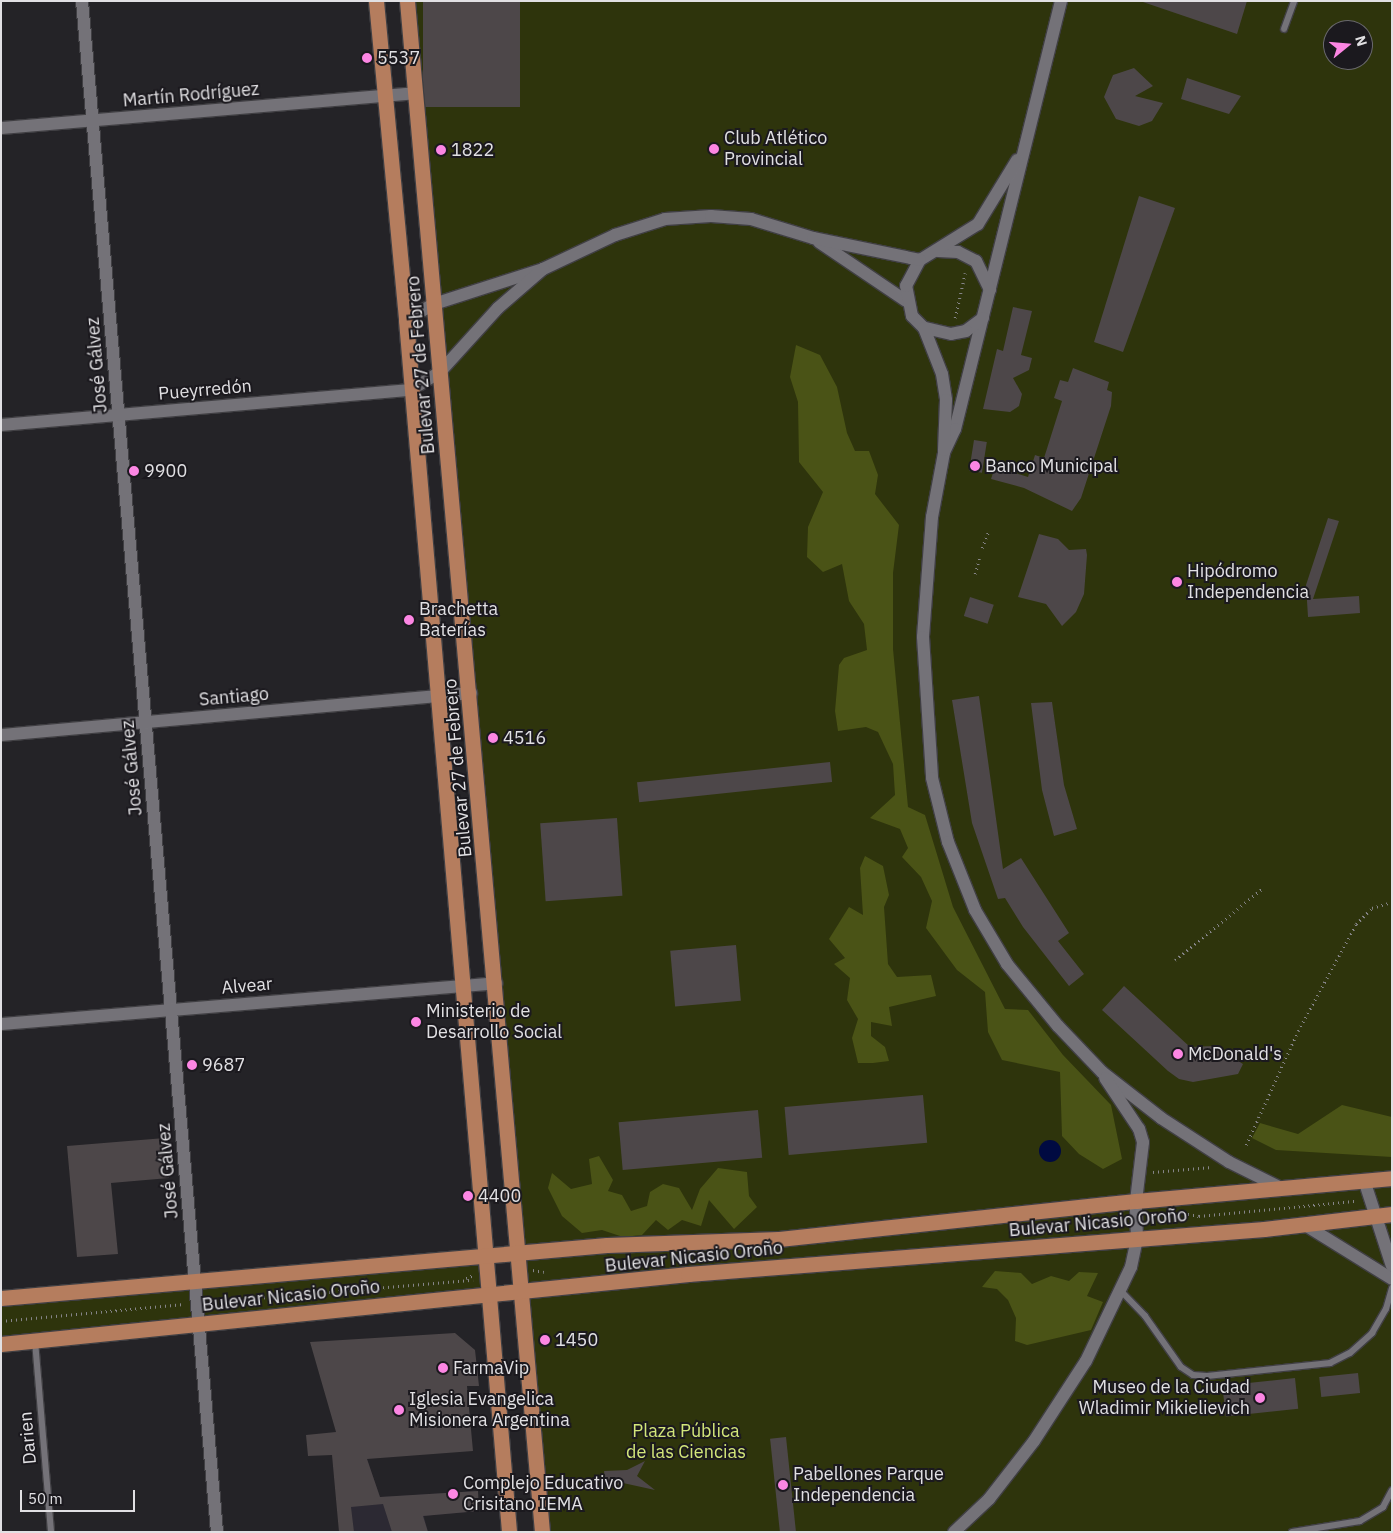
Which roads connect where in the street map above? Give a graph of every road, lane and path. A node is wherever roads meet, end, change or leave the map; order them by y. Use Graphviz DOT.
graph roads {
  1 [pos="82,1"];
  2 [pos="376,1"];
  3 [pos="407,1"];
  4 [pos="1061,1"];
  5 [pos="1294,1"];
  6 [pos="1284,29"];
  7 [pos="415,93"];
  8 [pos="384,96"];
  9 [pos="93,121"];
  10 [pos="1,128"];
  11 [pos="1020,156"];
  12 [pos="813,238"];
  13 [pos="938,252"];
  14 [pos="920,260"];
  15 [pos="543,268"];
  16 [pos="966,269"];
  17 [pos="990,291"];
  18 [pos="906,301"];
  19 [pos="434,304"];
  20 [pos="983,318"];
  21 [pos="406,320"];
  22 [pos="954,322"];
  23 [pos="924,328"];
  24 [pos="440,372"];
  25 [pos="411,390"];
  26 [pos="119,414"];
  27 [pos="1,425"];
  28 [pos="944,453"];
  29 [pos="988,532"];
  30 [pos="982,548"];
  31 [pos="979,559"];
  32 [pos="975,574"];
  33 [pos="471,694"];
  34 [pos="438,696"];
  35 [pos="146,722"];
  36 [pos="1,735"];
  37 [pos="1263,888"];
  38 [pos="1392,902"];
  39 [pos="1175,960"];
  40 [pos="496,983"];
  41 [pos="461,985"];
  42 [pos="171,1010"];
  43 [pos="1,1024"];
  44 [pos="1102,1072"];
  45 [pos="1246,1145"];
  46 [pos="1216,1167"];
  47 [pos="1150,1173"];
  48 [pos="1392,1178"];
  49 [pos="1364,1180"];
  50 [pos="1281,1188"];
  51 [pos="1136,1200"];
  52 [pos="1392,1214"];
  53 [pos="1374,1216"];
  54 [pos="1305,1225"];
  55 [pos="1137,1239"];
  56 [pos="519,1255"];
  57 [pos="484,1259"];
  58 [pos="1392,1266"];
  59 [pos="466,1278"];
  60 [pos="1392,1279"];
  61 [pos="195,1282"];
  62 [pos="1392,1288"];
  63 [pos="1120,1290"];
  64 [pos="522,1292"];
  65 [pos="487,1294"];
  66 [pos="1,1298"];
  67 [pos="197,1303"];
  68 [pos="1,1321"];
  69 [pos="199,1324"];
  70 [pos="35,1341"];
  71 [pos="1,1344"];
  72 [pos="1392,1490"];
  73 [pos="51,1532"];
  74 [pos="217,1532"];
  75 [pos="509,1532"];
  76 [pos="542,1532"];
  77 [pos="954,1532"];
  78 [pos="1292,1532"];
  1 -- 9 [label="street, José Gálvez"];
  2 -- 8 [label="main road, Bulevar 27 de Febrero"];
  3 -- 7 [label="main road, Bulevar 27 de Febrero"];
  4 -- 11 [label="street"];
  5 -- 6 [label="lane"];
  7 -- 8 [label="street, Martín Rodríguez"];
  7 -- 19 [label="main road, Bulevar 27 de Febrero"];
  8 -- 9 [label="street, Martín Rodríguez"];
  8 -- 21 [label="main road, Bulevar 27 de Febrero"];
  9 -- 10 [label="street, Martín Rodríguez"];
  9 -- 26 [label="street, José Gálvez"];
  11 -- 13 [label="street"];
  11 -- 17 [label="street"];
  12 -- 14 [label="street"];
  12 -- 15 [label="street"];
  12 -- 18 [label="street"];
  13 -- 14 [label="street"];
  13 -- 17 [label="street"];
  14 -- 18 [label="street"];
  15 -- 19 [label="street"];
  15 -- 24 [label="street"];
  16 -- 22 [label="path"];
  17 -- 20 [label="street"];
  18 -- 23 [label="street"];
  19 -- 21 [label="street"];
  19 -- 24 [label="main road, Bulevar 27 de Febrero"];
  20 -- 23 [label="street"];
  20 -- 28 [label="street"];
  21 -- 25 [label="main road, Bulevar 27 de Febrero"];
  23 -- 28 [label="street"];
  24 -- 25 [label="street"];
  24 -- 33 [label="main road, Bulevar 27 de Febrero"];
  25 -- 26 [label="street, Pueyrredón"];
  25 -- 34 [label="main road, Bulevar 27 de Febrero"];
  26 -- 27 [label="street, Pueyrredón"];
  26 -- 35 [label="street, José Gálvez"];
  28 -- 44 [label="street"];
  29 -- 30 [label="path"];
  31 -- 32 [label="path"];
  33 -- 34 [label="street, Santiago"];
  33 -- 40 [label="main road, Bulevar 27 de Febrero"];
  34 -- 35 [label="street, Santiago"];
  34 -- 41 [label="main road, Bulevar 27 de Febrero"];
  35 -- 36 [label="street, Santiago"];
  35 -- 42 [label="street, José Gálvez"];
  37 -- 39 [label="path"];
  38 -- 45 [label="path"];
  40 -- 41 [label="street, Alvear"];
  40 -- 56 [label="main road, Bulevar 27 de Febrero"];
  41 -- 42 [label="street, Alvear"];
  41 -- 57 [label="main road, Bulevar 27 de Febrero"];
  42 -- 43 [label="street, Alvear"];
  42 -- 61 [label="street, José Gálvez"];
  44 -- 50 [label="street"];
  44 -- 51 [label="street"];
  46 -- 47 [label="path"];
  48 -- 49 [label="main road, Bulevar Nicasio Oroño"];
  49 -- 50 [label="main road, Bulevar Nicasio Oroño"];
  49 -- 53 [label="street"];
  50 -- 51 [label="main road, Bulevar Nicasio Oroño"];
  51 -- 55 [label="street"];
  51 -- 56 [label="main road, Bulevar Nicasio Oroño"];
  52 -- 53 [label="main road, Bulevar Nicasio Oroño"];
  53 -- 54 [label="main road, Bulevar Nicasio Oroño"];
  53 -- 58 [label="street"];
  54 -- 55 [label="main road, Bulevar Nicasio Oroño"];
  54 -- 60 [label="street"];
  55 -- 63 [label="street"];
  55 -- 64 [label="main road, Bulevar Nicasio Oroño"];
  56 -- 57 [label="main road, Bulevar Nicasio Oroño"];
  56 -- 64 [label="main road, Bulevar 27 de Febrero"];
  57 -- 61 [label="main road, Bulevar Nicasio Oroño"];
  57 -- 65 [label="main road, Bulevar 27 de Febrero"];
  59 -- 67 [label="path"];
  61 -- 66 [label="main road, Bulevar Nicasio Oroño"];
  61 -- 67 [label="street, José Gálvez"];
  62 -- 63 [label="lane"];
  63 -- 77 [label="street"];
  64 -- 65 [label="main road, Bulevar Nicasio Oroño"];
  64 -- 76 [label="main road, Bulevar 27 de Febrero"];
  65 -- 69 [label="main road, Bulevar Nicasio Oroño"];
  65 -- 75 [label="main road, Bulevar 27 de Febrero"];
  67 -- 68 [label="path"];
  67 -- 69 [label="street, José Gálvez"];
  69 -- 70 [label="main road, Bulevar Nicasio Oroño"];
  69 -- 74 [label="street, José Gálvez"];
  70 -- 71 [label="main road, Bulevar Nicasio Oroño"];
  70 -- 73 [label="lane, Darien"];
  72 -- 78 [label="lane"];
}
